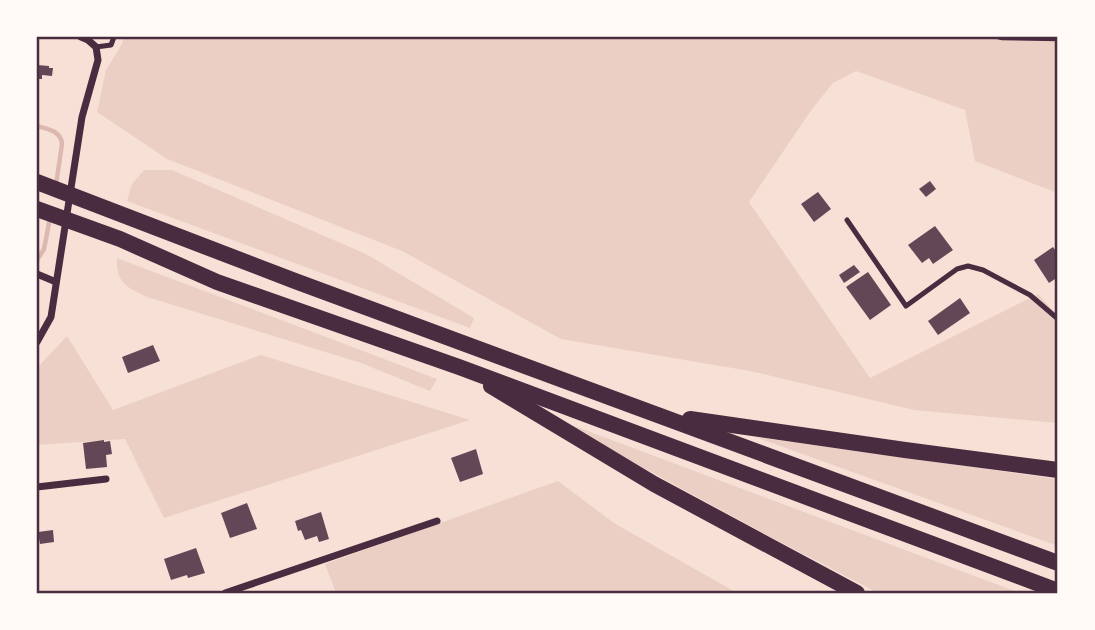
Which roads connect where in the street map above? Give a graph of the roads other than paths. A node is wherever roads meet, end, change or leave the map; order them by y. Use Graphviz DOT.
graph roads {
  1 [pos="80,37"];
  2 [pos="114,37"];
  3 [pos="96,47"];
  4 [pos="39,183"];
  5 [pos="37,209"];
  6 [pos="847,220"];
  7 [pos="37,274"];
  8 [pos="56,282"];
  9 [pos="1058,319"];
  10 [pos="37,342"];
  11 [pos="459,367"];
  12 [pos="661,415"];
  13 [pos="1058,471"];
  14 [pos="106,479"];
  15 [pos="37,487"];
  16 [pos="438,521"];
  17 [pos="1058,563"];
  18 [pos="1058,591"];
  19 [pos="225,593"];
  20 [pos="857,593"];
  1 -- 3 [label="street"];
  2 -- 3 [label="lane"];
  3 -- 8 [label="street"];
  4 -- 12 [label="main road"];
  5 -- 11 [label="main road"];
  6 -- 9 [label="lane"];
  7 -- 8 [label="street"];
  8 -- 10 [label="street"];
  11 -- 18 [label="main road"];
  11 -- 20 [label="main road"];
  12 -- 13 [label="main road"];
  12 -- 17 [label="main road"];
  14 -- 15 [label="street"];
  16 -- 19 [label="street"];
}
